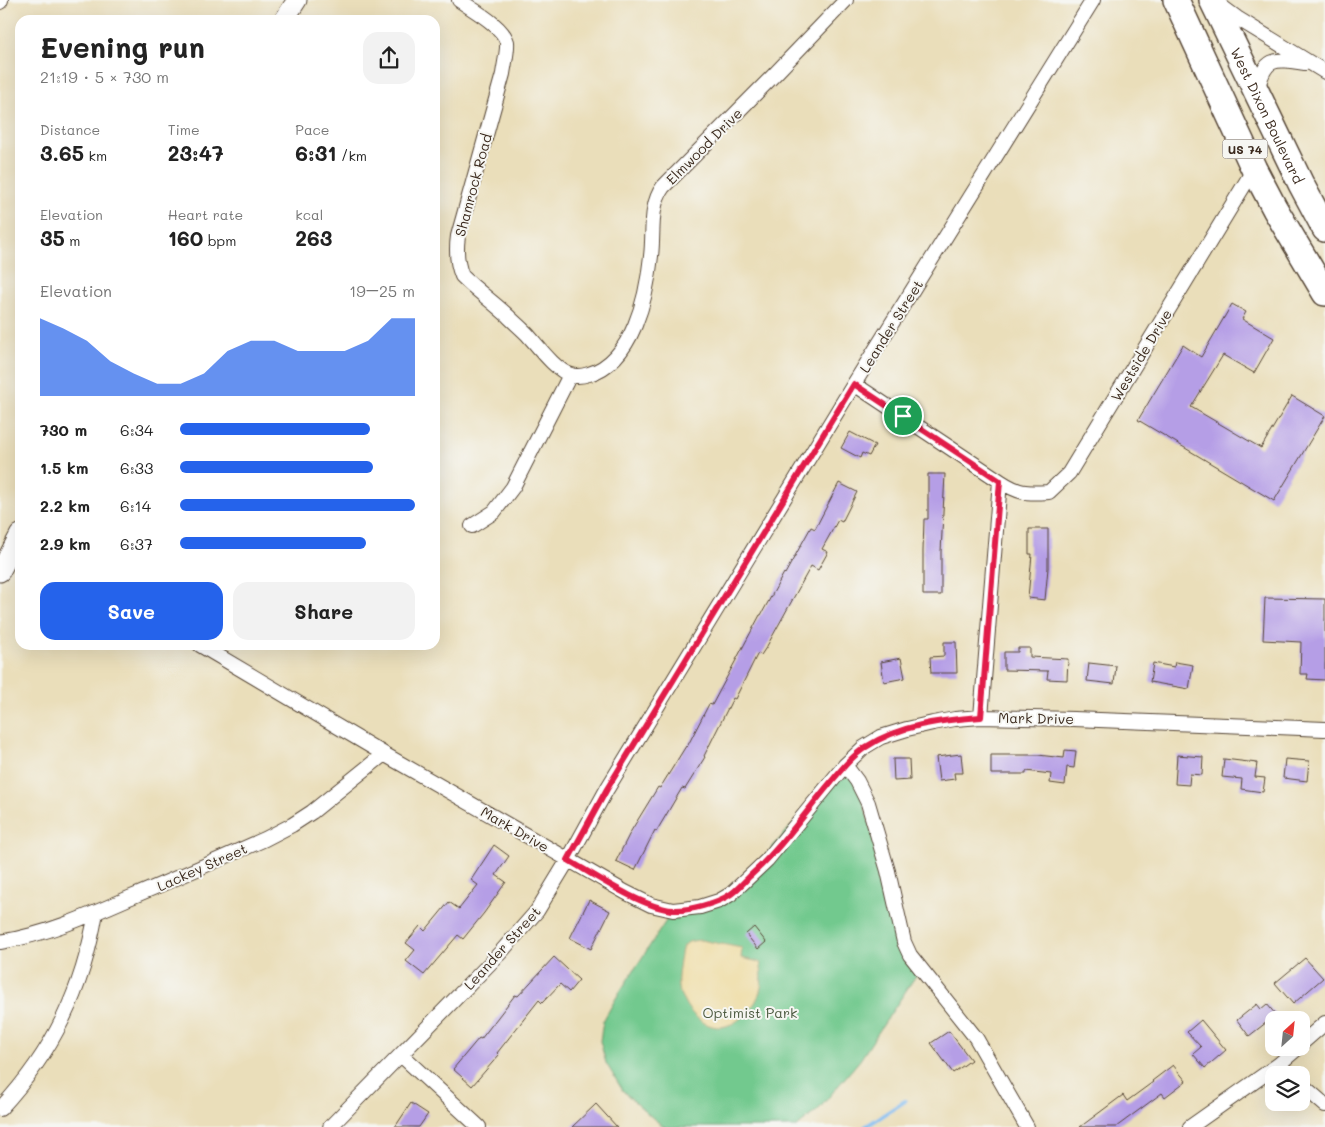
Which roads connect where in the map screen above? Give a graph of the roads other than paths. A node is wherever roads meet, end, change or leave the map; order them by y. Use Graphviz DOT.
graph roads {
  1 [pos="297,0"];
  2 [pos="459,0"];
  3 [pos="846,0"];
  4 [pos="1092,0"];
  5 [pos="1176,0"];
  6 [pos="1192,0"];
  7 [pos="1212,0"];
  8 [pos="287,15"];
  9 [pos="1319,68"];
  10 [pos="1256,92"];
  11 [pos="1254,170"];
  12 [pos="1301,184"];
  13 [pos="1325,229"];
  14 [pos="1325,293"];
  15 [pos="570,375"];
  16 [pos="854,384"];
  17 [pos="1000,481"];
  18 [pos="472,526"];
  19 [pos="15,546"];
  20 [pos="0,572"];
  21 [pos="208,650"];
  22 [pos="981,717"];
  23 [pos="1325,729"];
  24 [pos="384,754"];
  25 [pos="845,766"];
  26 [pos="568,860"];
  27 [pos="96,912"];
  28 [pos="0,942"];
  29 [pos="1325,1023"];
  30 [pos="1310,1036"];
  31 [pos="401,1055"];
  32 [pos="1289,1056"];
  33 [pos="1278,1065"];
  34 [pos="1310,1092"];
  35 [pos="1325,1105"];
  36 [pos="0,1109"];
  37 [pos="330,1127"];
  38 [pos="479,1127"];
  39 [pos="1027,1127"];
  40 [pos="1190,1127"];
  1 -- 8 [label="street"];
  2 -- 15 [label="street, Shamrock Road"];
  3 -- 15 [label="street, Elmwood Drive"];
  4 -- 16 [label="street, Leander Street"];
  5 -- 11 [label="highway, US 74"];
  6 -- 12 [label="highway"];
  7 -- 9 [label="street"];
  7 -- 10 [label="highway, West Dixon Boulevard / US 74"];
  9 -- 10 [label="street"];
  10 -- 12 [label="highway, West Dixon Boulevard / US 74"];
  11 -- 14 [label="highway, US 74"];
  11 -- 17 [label="street, Westside Drive"];
  12 -- 13 [label="highway, West Dixon Boulevard / US 74"];
  15 -- 18 [label="street"];
  16 -- 17 [label="street, Westside Drive"];
  16 -- 26 [label="street, Leander Street"];
  17 -- 22 [label="street"];
  19 -- 20 [label="street"];
  21 -- 24 [label="street, Mark Drive"];
  22 -- 23 [label="street, Mark Drive"];
  22 -- 25 [label="street, Mark Drive"];
  24 -- 26 [label="street, Mark Drive"];
  24 -- 27 [label="street, Lackey Street"];
  25 -- 26 [label="street, Mark Drive"];
  25 -- 39 [label="street"];
  26 -- 31 [label="street, Leander Street"];
  27 -- 28 [label="street, Lackey Street"];
  27 -- 36 [label="street"];
  29 -- 30 [label="street"];
  31 -- 37 [label="street, Leander Street"];
  31 -- 38 [label="street"];
  32 -- 33 [label="street"];
  33 -- 40 [label="street"];
  34 -- 35 [label="street"];
}
